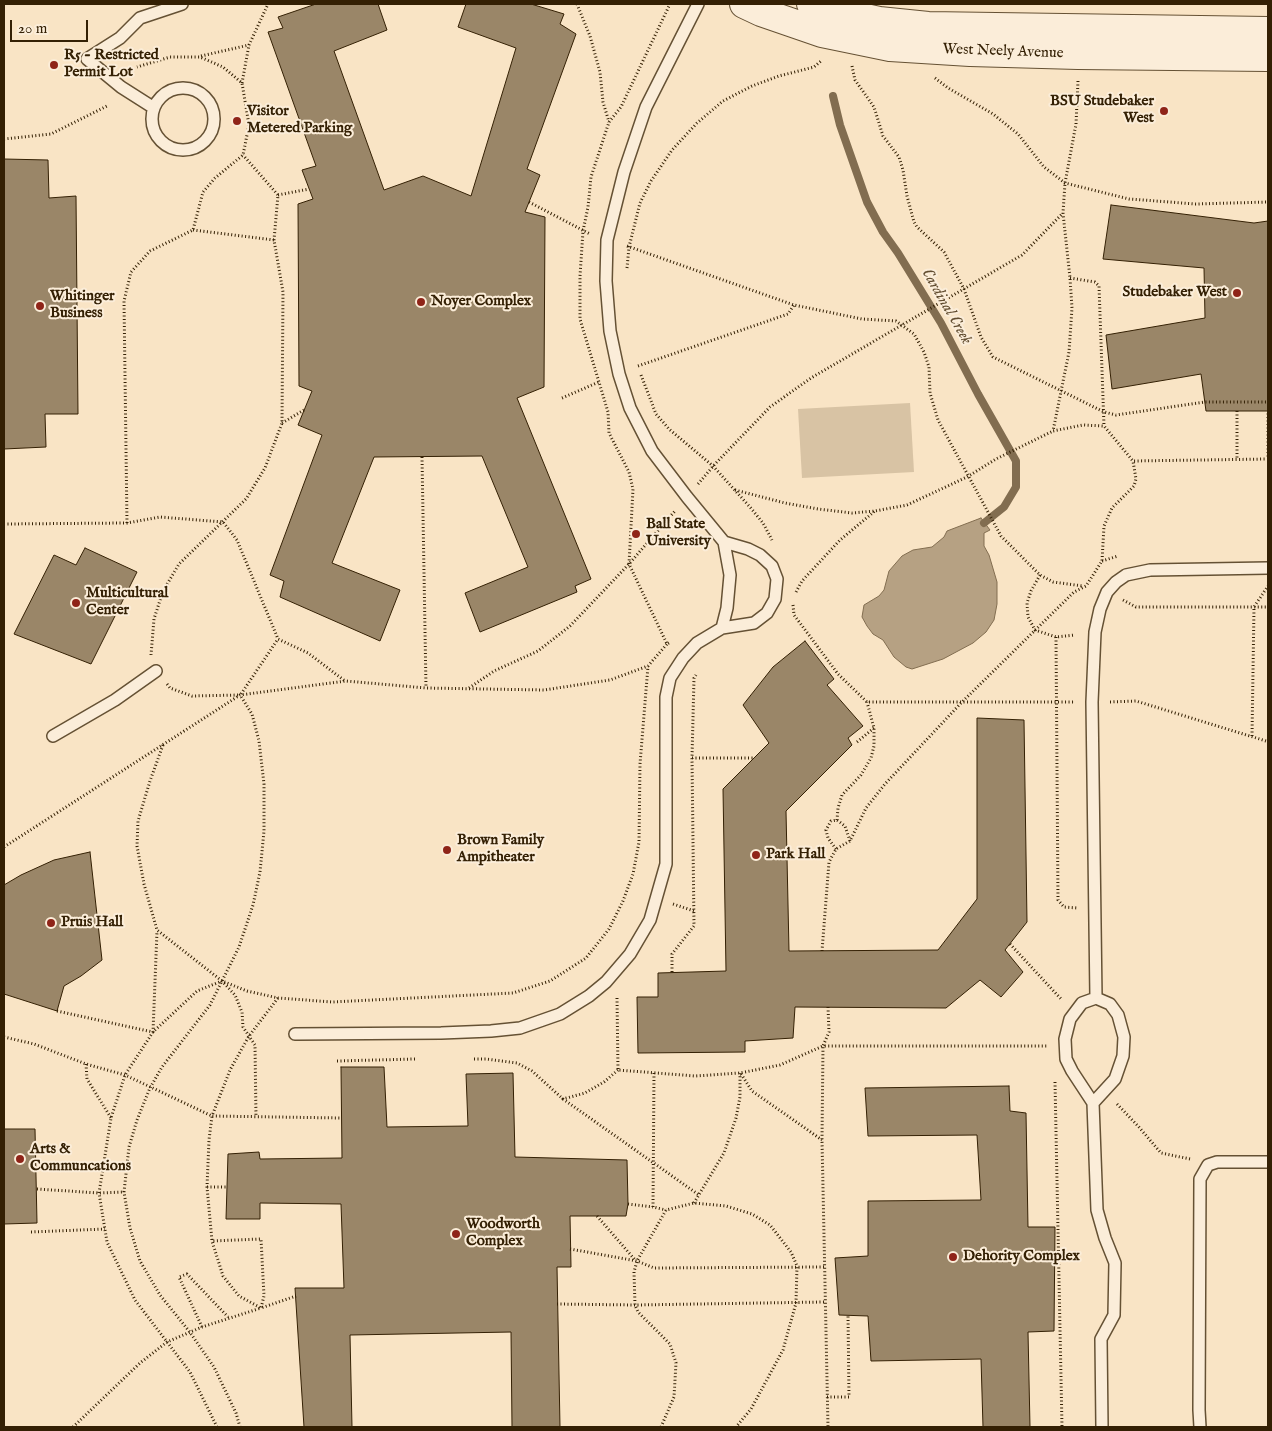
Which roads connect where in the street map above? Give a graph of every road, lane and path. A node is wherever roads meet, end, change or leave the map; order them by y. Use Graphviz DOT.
graph roads {
  1 [pos="182,4"];
  2 [pos="268,4"];
  3 [pos="577,4"];
  4 [pos="670,4"];
  5 [pos="698,4"];
  6 [pos="744,4"];
  7 [pos="811,4"];
  8 [pos="1268,31"];
  9 [pos="249,45"];
  10 [pos="200,57"];
  11 [pos="1268,57"];
  12 [pos="826,58"];
  13 [pos="861,64"];
  14 [pos="137,67"];
  15 [pos="1078,72"];
  16 [pos="933,76"];
  17 [pos="242,83"];
  18 [pos="108,106"];
  19 [pos="154,108"];
  20 [pos="609,122"];
  21 [pos="4,138"];
  22 [pos="244,155"];
  23 [pos="1065,183"];
  24 [pos="309,189"];
  25 [pos="278,195"];
  26 [pos="529,202"];
  27 [pos="1268,202"];
  28 [pos="1063,214"];
  29 [pos="193,230"];
  30 [pos="583,231"];
  31 [pos="591,234"];
  32 [pos="274,240"];
  33 [pos="623,245"];
  34 [pos="629,247"];
  35 [pos="627,272"];
  36 [pos="1070,278"];
  37 [pos="964,289"];
  38 [pos="794,305"];
  39 [pos="902,326"];
  40 [pos="636,357"];
  41 [pos="638,366"];
  42 [pos="599,382"];
  43 [pos="1062,391"];
  44 [pos="562,398"];
  45 [pos="1268,402"];
  46 [pos="304,410"];
  47 [pos="1237,411"];
  48 [pos="1268,411"];
  49 [pos="1104,412"];
  50 [pos="282,423"];
  51 [pos="1104,426"];
  52 [pos="1053,431"];
  53 [pos="422,457"];
  54 [pos="1237,459"];
  55 [pos="1268,459"];
  56 [pos="1133,460"];
  57 [pos="967,477"];
  58 [pos="734,490"];
  59 [pos="875,511"];
  60 [pos="128,522"];
  61 [pos="223,522"];
  62 [pos="4,524"];
  63 [pos="773,540"];
  64 [pos="724,542"];
  65 [pos="1268,568"];
  66 [pos="1040,575"];
  67 [pos="1086,586"];
  68 [pos="1268,586"];
  69 [pos="1094,588"];
  70 [pos="791,590"];
  71 [pos="1086,594"];
  72 [pos="792,598"];
  73 [pos="1122,600"];
  74 [pos="788,606"];
  75 [pos="1254,607"];
  76 [pos="1268,607"];
  77 [pos="722,628"];
  78 [pos="1035,630"];
  79 [pos="1077,633"];
  80 [pos="1056,638"];
  81 [pos="278,639"];
  82 [pos="697,643"];
  83 [pos="667,644"];
  84 [pos="648,666"];
  85 [pos="156,671"];
  86 [pos="346,681"];
  87 [pos="426,688"];
  88 [pos="240,695"];
  89 [pos="867,702"];
  90 [pos="962,702"];
  91 [pos="1056,702"];
  92 [pos="1092,702"];
  93 [pos="874,728"];
  94 [pos="53,736"];
  95 [pos="1252,736"];
  96 [pos="1266,741"];
  97 [pos="857,742"];
  98 [pos="163,745"];
  99 [pos="692,758"];
  100 [pos="753,758"];
  101 [pos="837,820"];
  102 [pos="850,841"];
  103 [pos="4,847"];
  104 [pos="836,849"];
  105 [pos="1082,908"];
  106 [pos="694,911"];
  107 [pos="668,913"];
  108 [pos="157,930"];
  109 [pos="1010,944"];
  110 [pos="822,951"];
  111 [pos="672,972"];
  112 [pos="222,981"];
  113 [pos="617,993"];
  114 [pos="278,998"];
  115 [pos="1096,998"];
  116 [pos="1066,1004"];
  117 [pos="828,1007"];
  118 [pos="57,1011"];
  119 [pos="153,1032"];
  120 [pos="295,1034"];
  121 [pos="249,1036"];
  122 [pos="4,1037"];
  123 [pos="823,1046"];
  124 [pos="1052,1046"];
  125 [pos="474,1058"];
  126 [pos="415,1059"];
  127 [pos="336,1061"];
  128 [pos="86,1064"];
  129 [pos="618,1070"];
  130 [pos="654,1074"];
  131 [pos="740,1074"];
  132 [pos="125,1075"];
  133 [pos="1055,1079"];
  134 [pos="150,1088"];
  135 [pos="563,1099"];
  136 [pos="1093,1102"];
  137 [pos="1114,1102"];
  138 [pos="212,1116"];
  139 [pos="256,1117"];
  140 [pos="111,1118"];
  141 [pos="342,1118"];
  142 [pos="822,1140"];
  143 [pos="652,1161"];
  144 [pos="1268,1162"];
  145 [pos="1208,1165"];
  146 [pos="207,1187"];
  147 [pos="227,1187"];
  148 [pos="37,1189"];
  149 [pos="124,1192"];
  150 [pos="99,1193"];
  151 [pos="699,1195"];
  152 [pos="694,1203"];
  153 [pos="628,1204"];
  154 [pos="653,1207"];
  155 [pos="666,1210"];
  156 [pos="597,1216"];
  157 [pos="105,1230"];
  158 [pos="31,1232"];
  159 [pos="212,1241"];
  160 [pos="570,1249"];
  161 [pos="637,1261"];
  162 [pos="797,1266"];
  163 [pos="824,1267"];
  164 [pos="296,1296"];
  165 [pos="824,1302"];
  166 [pos="796,1303"];
  167 [pos="558,1304"];
  168 [pos="635,1305"];
  169 [pos="261,1308"];
  170 [pos="848,1315"];
  171 [pos="228,1317"];
  172 [pos="202,1326"];
  173 [pos="189,1331"];
  174 [pos="167,1342"];
  175 [pos="827,1398"];
  176 [pos="74,1427"];
  177 [pos="217,1427"];
  178 [pos="240,1427"];
  179 [pos="662,1427"];
  180 [pos="736,1427"];
  181 [pos="828,1427"];
  182 [pos="1062,1427"];
  183 [pos="1102,1427"];
  184 [pos="1200,1427"];
  1 -- 19 [label="lane"];
  2 -- 9 [label="path"];
  3 -- 20 [label="path"];
  4 -- 20 [label="path"];
  5 -- 64 [label="lane"];
  6 -- 11 [label="street, West Neely Avenue"];
  7 -- 8 [label="street, West Neely Avenue"];
  9 -- 10 [label="path"];
  9 -- 17 [label="path"];
  10 -- 14 [label="path"];
  10 -- 17 [label="path"];
  12 -- 34 [label="path"];
  13 -- 37 [label="path"];
  15 -- 23 [label="path"];
  16 -- 23 [label="path"];
  17 -- 22 [label="path"];
  18 -- 21 [label="path"];
  19 -- 19 [label="lane"];
  20 -- 30 [label="path"];
  22 -- 25 [label="path"];
  22 -- 29 [label="path"];
  23 -- 27 [label="path"];
  23 -- 28 [label="path"];
  24 -- 25 [label="path"];
  25 -- 32 [label="path"];
  26 -- 30 [label="path"];
  28 -- 36 [label="path"];
  28 -- 37 [label="path"];
  29 -- 32 [label="path"];
  29 -- 60 [label="path"];
  30 -- 31 [label="path"];
  30 -- 42 [label="path"];
  32 -- 50 [label="path"];
  33 -- 34 [label="path"];
  34 -- 35 [label="path"];
  34 -- 38 [label="path"];
  36 -- 43 [label="path"];
  36 -- 49 [label="path"];
  37 -- 39 [label="path"];
  37 -- 43 [label="path"];
  38 -- 39 [label="path"];
  38 -- 41 [label="path"];
  39 -- 57 [label="path"];
  40 -- 41 [label="path"];
  41 -- 58 [label="path"];
  42 -- 44 [label="path"];
  42 -- 83 [label="path"];
  43 -- 49 [label="path"];
  43 -- 52 [label="path"];
  45 -- 49 [label="path"];
  46 -- 50 [label="path"];
  47 -- 54 [label="path"];
  48 -- 55 [label="path"];
  49 -- 51 [label="path"];
  50 -- 61 [label="path"];
  51 -- 52 [label="path"];
  51 -- 56 [label="path"];
  52 -- 57 [label="path"];
  53 -- 87 [label="path"];
  54 -- 55 [label="path"];
  54 -- 56 [label="path"];
  56 -- 67 [label="path"];
  57 -- 59 [label="path"];
  57 -- 66 [label="path"];
  58 -- 59 [label="path"];
  58 -- 63 [label="path"];
  59 -- 72 [label="path"];
  60 -- 61 [label="path"];
  60 -- 62 [label="path"];
  61 -- 81 [label="path"];
  61 -- 85 [label="path"];
  64 -- 77 [label="lane"];
  64 -- 77 [label="lane"];
  65 -- 92 [label="lane"];
  66 -- 67 [label="path"];
  66 -- 78 [label="path"];
  67 -- 69 [label="path"];
  67 -- 71 [label="path"];
  67 -- 78 [label="path"];
  68 -- 75 [label="path"];
  70 -- 72 [label="path"];
  72 -- 74 [label="path"];
  72 -- 89 [label="path"];
  73 -- 75 [label="path"];
  75 -- 76 [label="path"];
  75 -- 95 [label="path"];
  77 -- 82 [label="lane"];
  78 -- 80 [label="path"];
  78 -- 90 [label="path"];
  79 -- 80 [label="path"];
  80 -- 91 [label="path"];
  81 -- 86 [label="path"];
  81 -- 88 [label="path"];
  82 -- 83 [label="path"];
  82 -- 99 [label="path"];
  82 -- 120 [label="lane"];
  83 -- 84 [label="path"];
  84 -- 87 [label="path"];
  84 -- 114 [label="path"];
  85 -- 88 [label="path"];
  85 -- 94 [label="lane"];
  86 -- 87 [label="path"];
  86 -- 88 [label="path"];
  88 -- 98 [label="path"];
  88 -- 112 [label="path"];
  89 -- 90 [label="path"];
  89 -- 93 [label="path"];
  90 -- 91 [label="path"];
  90 -- 102 [label="path"];
  91 -- 92 [label="path"];
  91 -- 105 [label="path"];
  92 -- 95 [label="path"];
  92 -- 115 [label="lane"];
  93 -- 97 [label="path"];
  93 -- 101 [label="path"];
  95 -- 96 [label="path"];
  98 -- 103 [label="path"];
  98 -- 108 [label="path"];
  99 -- 100 [label="path"];
  99 -- 106 [label="path"];
  101 -- 102 [label="path"];
  101 -- 104 [label="path"];
  102 -- 104 [label="path"];
  104 -- 110 [label="path"];
  106 -- 107 [label="path"];
  106 -- 111 [label="path"];
  108 -- 112 [label="path"];
  108 -- 119 [label="path"];
  109 -- 116 [label="path"];
  112 -- 114 [label="path"];
  112 -- 119 [label="path"];
  112 -- 121 [label="path"];
  112 -- 134 [label="path"];
  113 -- 129 [label="path"];
  114 -- 121 [label="path"];
  115 -- 136 [label="lane"];
  115 -- 136 [label="lane"];
  117 -- 123 [label="path"];
  118 -- 119 [label="path"];
  119 -- 132 [label="path"];
  121 -- 138 [label="path"];
  121 -- 139 [label="path"];
  122 -- 128 [label="path"];
  123 -- 124 [label="path"];
  123 -- 131 [label="path"];
  123 -- 142 [label="path"];
  125 -- 135 [label="path"];
  126 -- 127 [label="path"];
  128 -- 132 [label="path"];
  128 -- 140 [label="path"];
  129 -- 130 [label="path"];
  129 -- 135 [label="path"];
  130 -- 131 [label="path"];
  130 -- 143 [label="path"];
  131 -- 142 [label="path"];
  131 -- 151 [label="path"];
  132 -- 134 [label="path"];
  132 -- 140 [label="path"];
  133 -- 182 [label="path"];
  134 -- 138 [label="path"];
  134 -- 149 [label="path"];
  135 -- 143 [label="path"];
  136 -- 183 [label="lane"];
  137 -- 145 [label="path"];
  138 -- 139 [label="path"];
  138 -- 146 [label="path"];
  139 -- 141 [label="path"];
  140 -- 150 [label="path"];
  142 -- 163 [label="path"];
  143 -- 151 [label="path"];
  143 -- 154 [label="path"];
  144 -- 145 [label="lane"];
  145 -- 184 [label="lane"];
  146 -- 147 [label="path"];
  146 -- 159 [label="path"];
  148 -- 150 [label="path"];
  149 -- 150 [label="path"];
  149 -- 173 [label="path"];
  150 -- 157 [label="path"];
  151 -- 152 [label="path"];
  152 -- 155 [label="path"];
  152 -- 162 [label="path"];
  153 -- 154 [label="path"];
  154 -- 155 [label="path"];
  155 -- 161 [label="path"];
  156 -- 161 [label="path"];
  157 -- 158 [label="path"];
  157 -- 174 [label="path"];
  159 -- 169 [label="path"];
  159 -- 169 [label="path"];
  160 -- 161 [label="path"];
  161 -- 162 [label="path"];
  161 -- 168 [label="path"];
  162 -- 163 [label="path"];
  162 -- 166 [label="path"];
  163 -- 165 [label="path"];
  164 -- 169 [label="path"];
  165 -- 166 [label="path"];
  165 -- 175 [label="path"];
  166 -- 168 [label="path"];
  166 -- 180 [label="path"];
  167 -- 168 [label="path"];
  168 -- 179 [label="path"];
  169 -- 171 [label="path"];
  170 -- 175 [label="path"];
  171 -- 172 [label="path"];
  171 -- 172 [label="path"];
  172 -- 173 [label="path"];
  173 -- 174 [label="path"];
  173 -- 178 [label="path"];
  174 -- 176 [label="path"];
  174 -- 177 [label="path"];
  175 -- 181 [label="path"];
}
